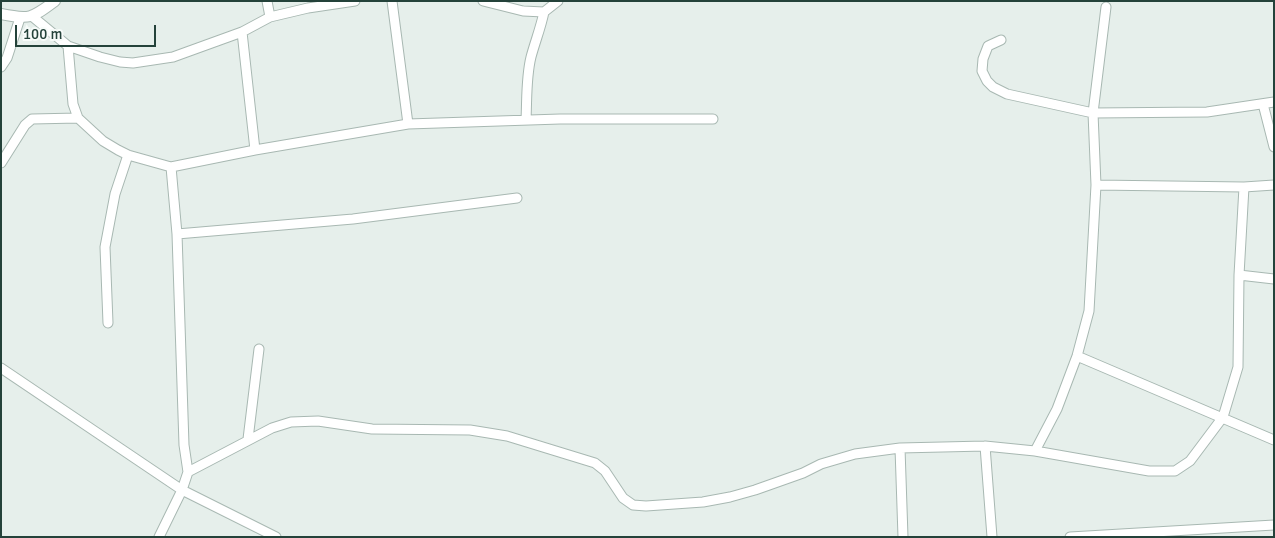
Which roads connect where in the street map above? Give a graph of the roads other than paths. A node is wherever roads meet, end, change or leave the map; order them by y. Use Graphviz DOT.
graph roads {
  1 [pos="55,1"];
  2 [pos="267,1"];
  3 [pos="355,1"];
  4 [pos="392,1"];
  5 [pos="483,1"];
  6 [pos="558,1"];
  7 [pos="1106,7"];
  8 [pos="544,12"];
  9 [pos="1,14"];
  10 [pos="33,17"];
  11 [pos="270,17"];
  12 [pos="20,18"];
  13 [pos="242,32"];
  14 [pos="1001,40"];
  15 [pos="68,46"];
  16 [pos="1,67"];
  17 [pos="1274,102"];
  18 [pos="1263,104"];
  19 [pos="1093,112"];
  20 [pos="78,118"];
  21 [pos="713,119"];
  22 [pos="526,120"];
  23 [pos="408,124"];
  24 [pos="1274,147"];
  25 [pos="255,150"];
  26 [pos="128,155"];
  27 [pos="1,163"];
  28 [pos="171,167"];
  29 [pos="1096,185"];
  30 [pos="1274,185"];
  31 [pos="1244,186"];
  32 [pos="517,198"];
  33 [pos="177,234"];
  34 [pos="1239,275"];
  35 [pos="1274,279"];
  36 [pos="108,323"];
  37 [pos="259,349"];
  38 [pos="1077,356"];
  39 [pos="1,368"];
  40 [pos="1223,417"];
  41 [pos="248,439"];
  42 [pos="1274,440"];
  43 [pos="985,446"];
  44 [pos="900,448"];
  45 [pos="1035,451"];
  46 [pos="188,472"];
  47 [pos="182,490"];
  48 [pos="1274,525"];
  49 [pos="159,537"];
  50 [pos="276,537"];
  51 [pos="903,537"];
  52 [pos="992,537"];
  53 [pos="1070,537"];
  1 -- 10 [label="street"];
  2 -- 11 [label="street"];
  3 -- 11 [label="street"];
  4 -- 23 [label="street"];
  5 -- 8 [label="street"];
  6 -- 8 [label="street"];
  7 -- 19 [label="street"];
  8 -- 22 [label="street"];
  9 -- 12 [label="street"];
  10 -- 12 [label="street"];
  10 -- 15 [label="street"];
  11 -- 13 [label="street"];
  12 -- 16 [label="street"];
  13 -- 15 [label="street"];
  13 -- 25 [label="street"];
  14 -- 19 [label="street"];
  15 -- 20 [label="street"];
  17 -- 18 [label="street"];
  18 -- 19 [label="street"];
  18 -- 24 [label="street"];
  19 -- 29 [label="street"];
  20 -- 26 [label="street"];
  20 -- 27 [label="street"];
  21 -- 22 [label="street"];
  22 -- 23 [label="street"];
  23 -- 25 [label="street"];
  25 -- 28 [label="street"];
  26 -- 28 [label="street"];
  26 -- 36 [label="street"];
  28 -- 33 [label="street"];
  29 -- 31 [label="street"];
  29 -- 38 [label="street"];
  30 -- 31 [label="street"];
  31 -- 34 [label="street"];
  32 -- 33 [label="street"];
  33 -- 46 [label="street"];
  34 -- 35 [label="street"];
  34 -- 40 [label="street"];
  37 -- 41 [label="street"];
  38 -- 40 [label="street"];
  38 -- 45 [label="street"];
  39 -- 47 [label="street"];
  40 -- 42 [label="street"];
  40 -- 45 [label="street"];
  41 -- 44 [label="street"];
  41 -- 46 [label="street"];
  43 -- 44 [label="street"];
  43 -- 45 [label="street"];
  43 -- 52 [label="street"];
  44 -- 51 [label="street"];
  46 -- 47 [label="street"];
  47 -- 49 [label="street"];
  47 -- 50 [label="street"];
  48 -- 53 [label="street"];
}
